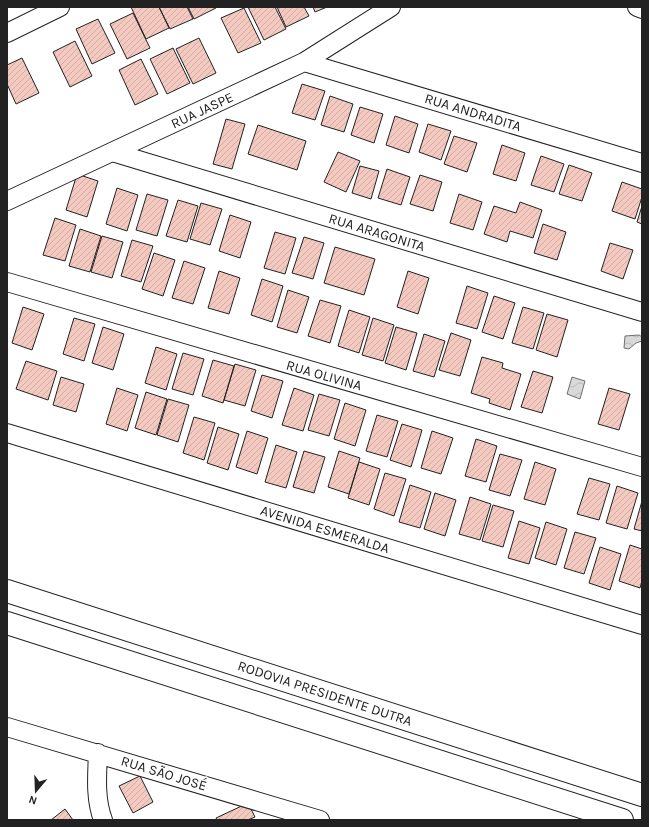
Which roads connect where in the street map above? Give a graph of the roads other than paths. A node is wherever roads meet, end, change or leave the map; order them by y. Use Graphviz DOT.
graph roads {
  1 [pos="60,7"];
  2 [pos="391,7"];
  3 [pos="637,7"];
  4 [pos="642,9"];
  5 [pos="7,33"];
  6 [pos="304,62"];
  7 [pos="112,152"];
  8 [pos="642,162"];
  9 [pos="7,201"];
  10 [pos="7,282"];
  11 [pos="642,312"];
  12 [pos="9,429"];
  13 [pos="642,467"];
  14 [pos="7,591"];
  15 [pos="7,623"];
  16 [pos="642,624"];
  17 [pos="7,727"];
  18 [pos="98,753"];
  19 [pos="642,795"];
  20 [pos="258,801"];
  21 [pos="103,820"];
  22 [pos="269,820"];
  23 [pos="320,820"];
  24 [pos="622,820"];
  1 -- 5 [label="street"];
  2 -- 6 [label="street, RUA JASPE"];
  3 -- 4 [label="street"];
  6 -- 7 [label="street, RUA JASPE"];
  6 -- 8 [label="street, RUA ANDRADITA"];
  7 -- 9 [label="street, RUA JASPE"];
  7 -- 11 [label="street, RUA ARAGONITA"];
  10 -- 13 [label="street, RUA OLIVINA"];
  12 -- 16 [label="street, AVENIDA ESMERALDA"];
  14 -- 19 [label="highway, RODOVIA PRESIDENTE DUTRA"];
  15 -- 24 [label="highway"];
  17 -- 18 [label="street, RUA SÃO JOSÉ"];
  18 -- 20 [label="street, RUA SÃO JOSÉ"];
  18 -- 21 [label="street"];
  20 -- 22 [label="street"];
  20 -- 23 [label="street, RUA SÃO JOSÉ"];
}
